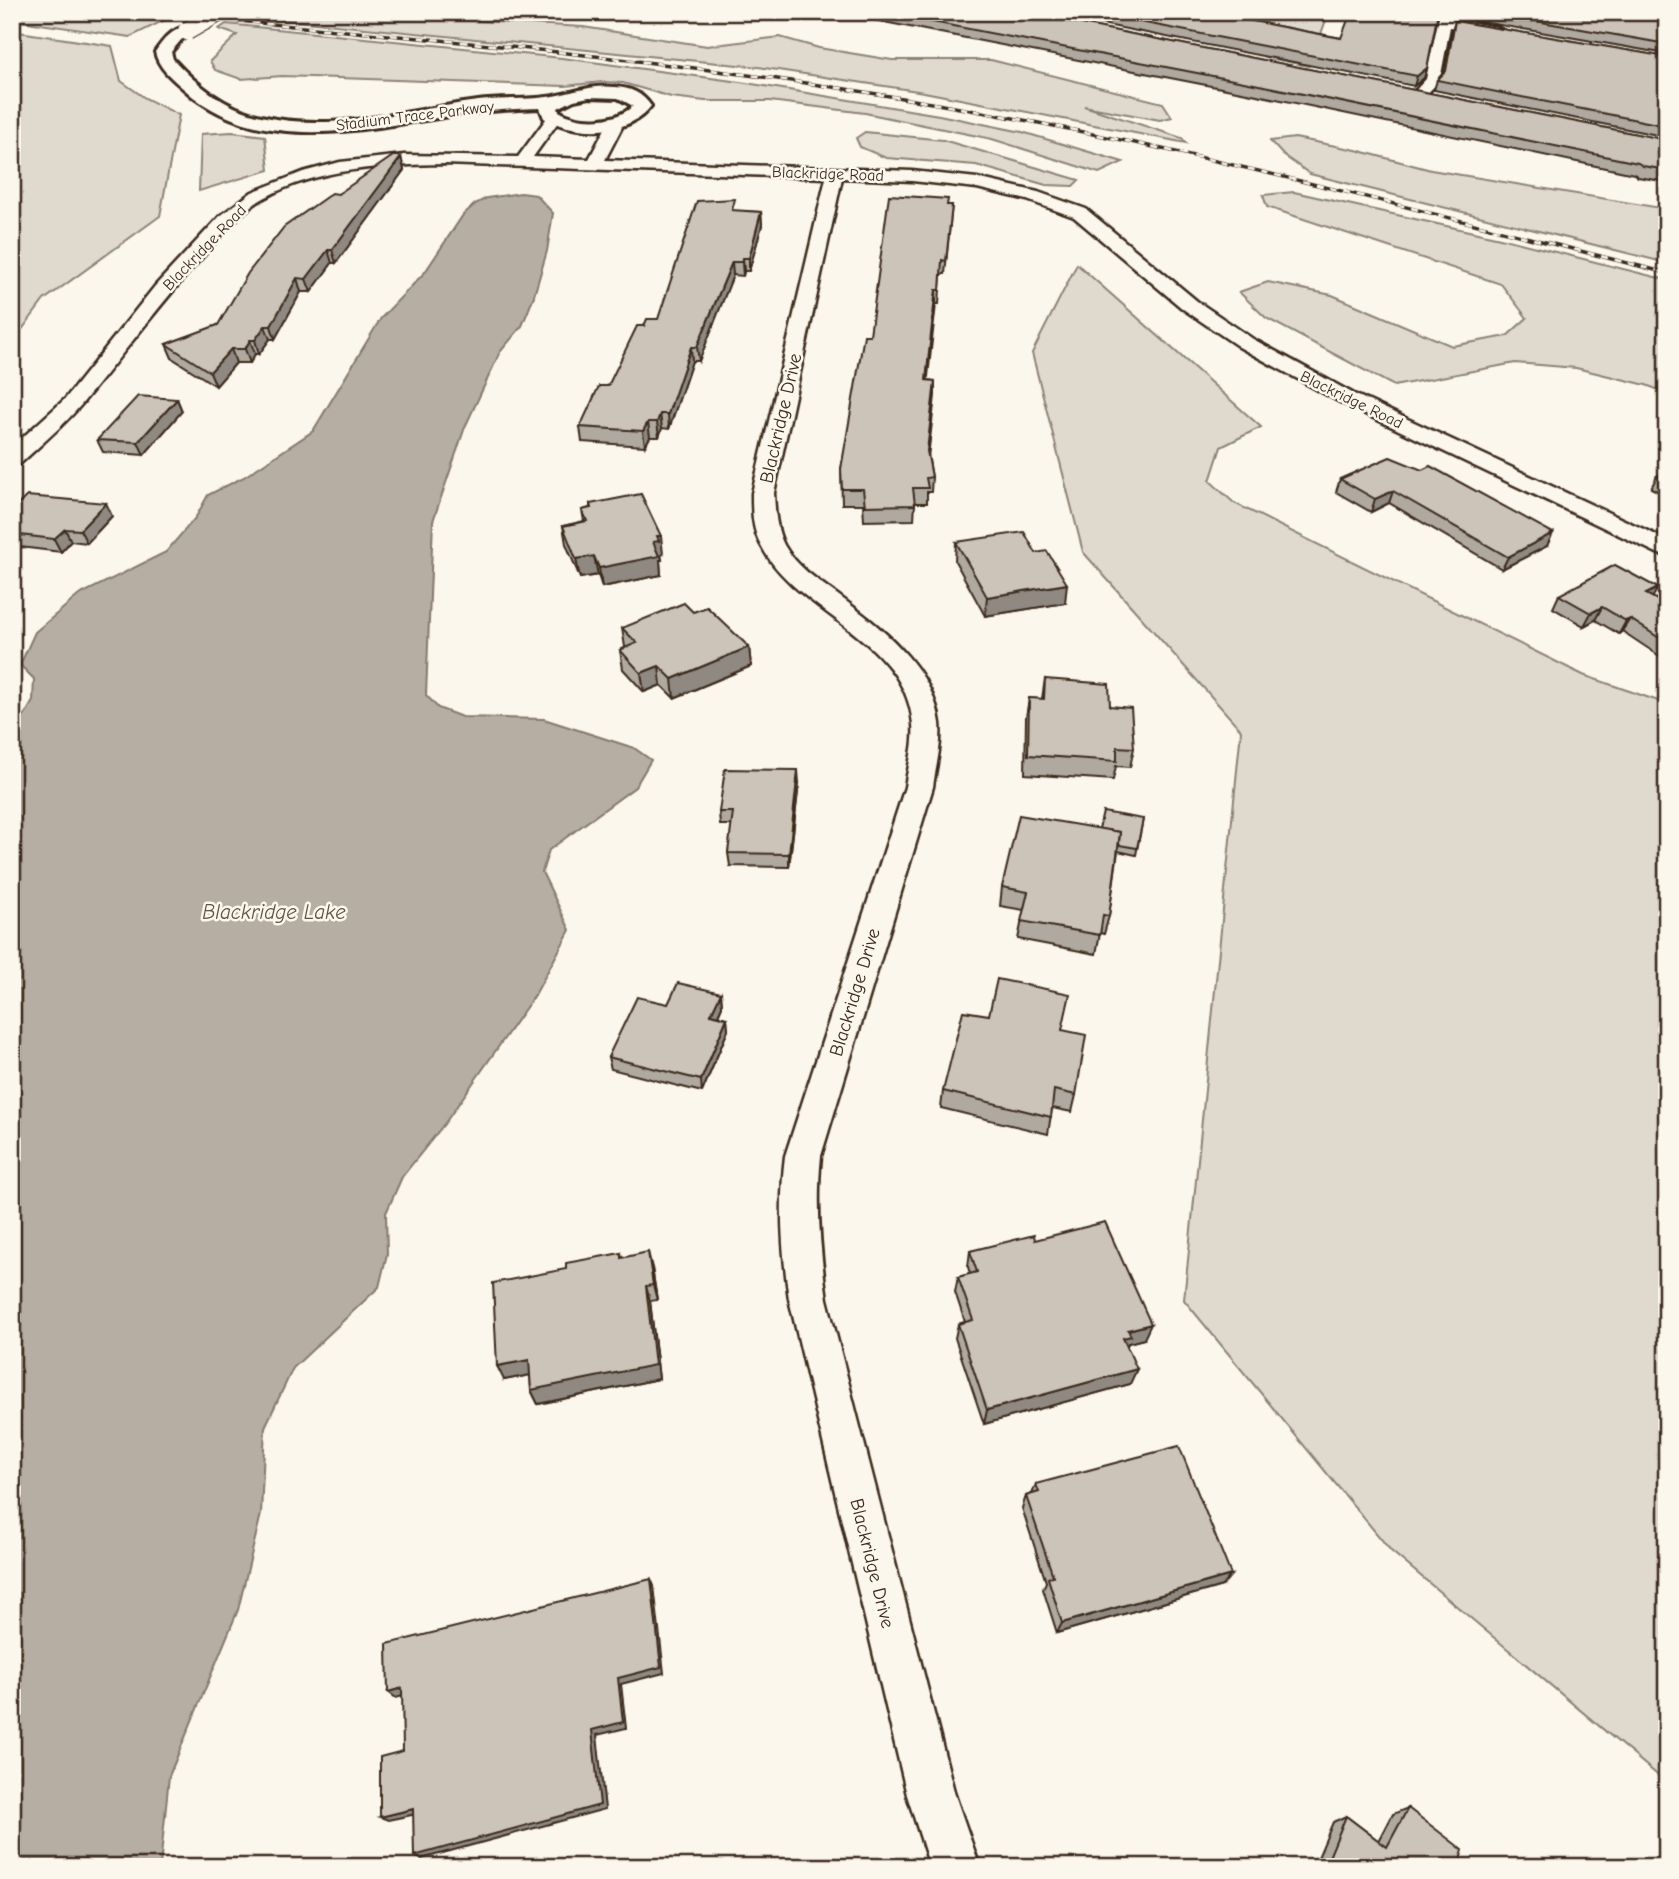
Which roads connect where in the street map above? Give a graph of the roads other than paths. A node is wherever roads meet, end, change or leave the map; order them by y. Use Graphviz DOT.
graph roads {
  1 [pos="220,12"];
  2 [pos="1444,17"];
  3 [pos="1507,33"];
  4 [pos="1400,91"];
  5 [pos="1419,94"];
  6 [pos="1442,99"];
  7 [pos="557,114"];
  8 [pos="610,122"];
  9 [pos="522,162"];
  10 [pos="544,162"];
  11 [pos="595,164"];
  12 [pos="835,173"];
  13 [pos="12,459"];
  14 [pos="1667,549"];
  15 [pos="955,1867"];
  1 -- 7 [label="street, Stadium Trace Parkway, bridge"];
  2 -- 3 [label="street"];
  2 -- 5 [label="street"];
  4 -- 5 [label="street"];
  5 -- 6 [label="street"];
  7 -- 8 [label="street, Stadium Trace Parkway"];
  7 -- 8 [label="street, Stadium Trace Parkway"];
  7 -- 9 [label="street"];
  7 -- 10 [label="street"];
  8 -- 11 [label="street"];
  9 -- 10 [label="street, Blackridge Road"];
  9 -- 13 [label="street, Blackridge Road"];
  10 -- 11 [label="street, Blackridge Road"];
  11 -- 12 [label="street, Blackridge Road"];
  12 -- 14 [label="street, Blackridge Road"];
  12 -- 15 [label="street, Blackridge Drive"];
}
